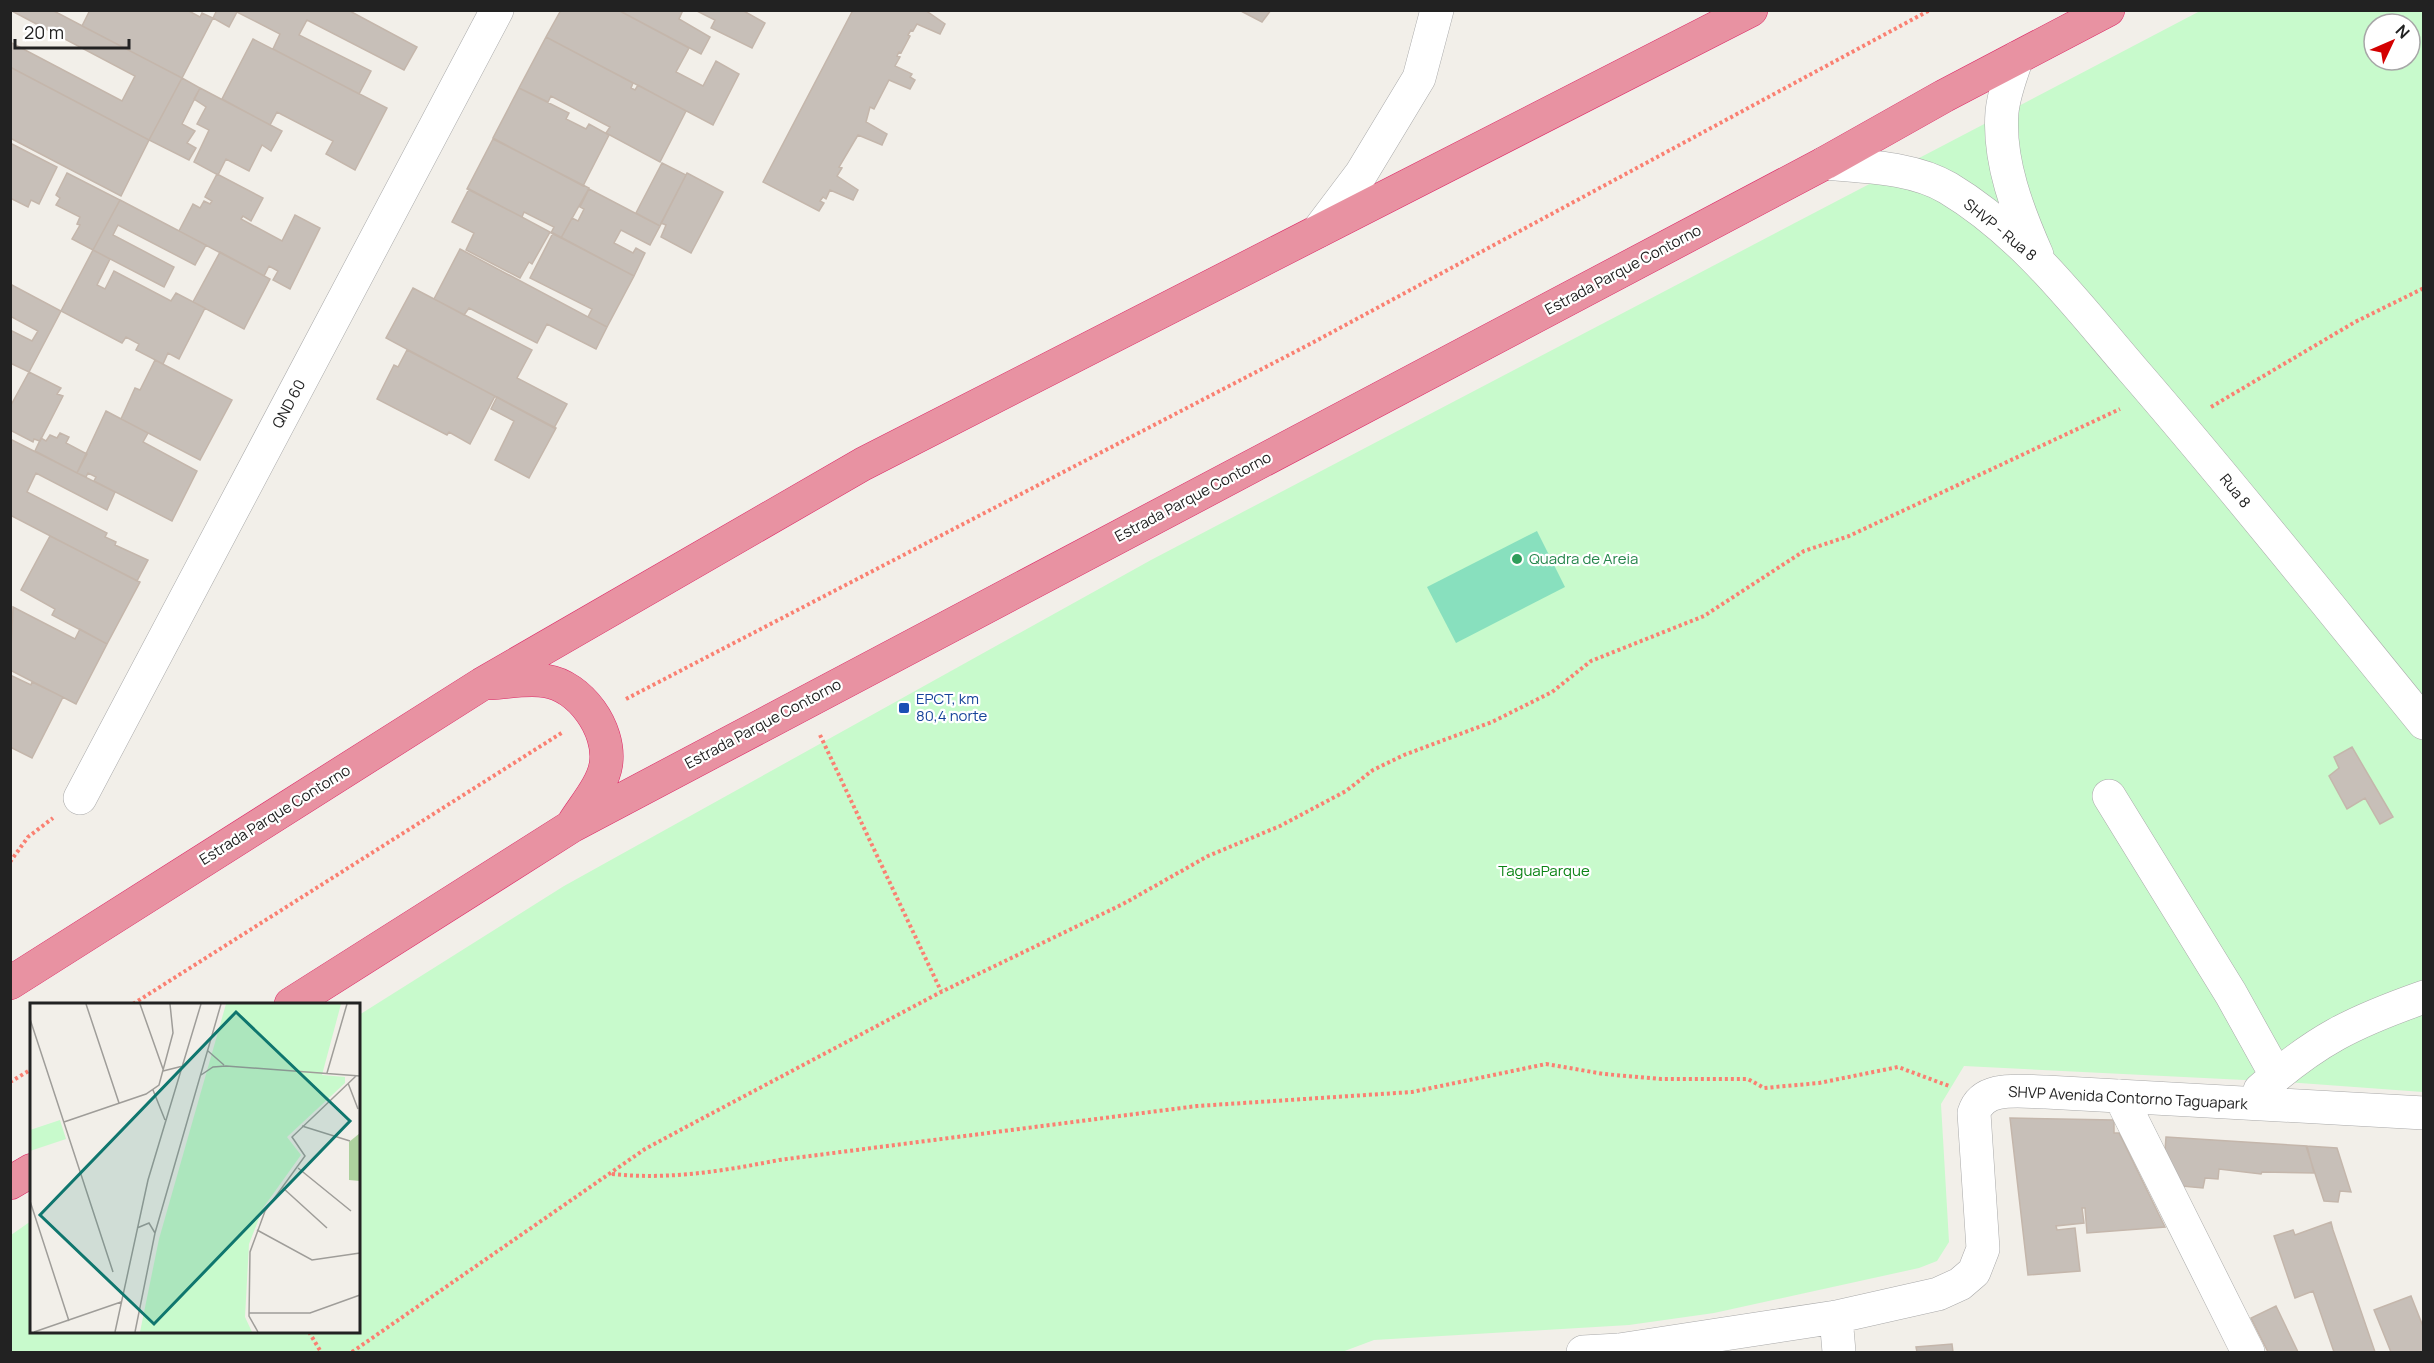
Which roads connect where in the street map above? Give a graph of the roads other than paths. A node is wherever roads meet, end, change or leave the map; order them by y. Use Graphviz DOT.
graph roads {
  1 [pos="497,10"];
  2 [pos="1437,10"];
  3 [pos="1751,10"];
  4 [pos="2108,10"];
  5 [pos="2017,58"];
  6 [pos="1825,163"];
  7 [pos="1318,231"];
  8 [pos="2041,263"];
  9 [pos="482,684"];
  10 [pos="2424,723"];
  11 [pos="2109,796"];
  12 [pos="80,798"];
  13 [pos="572,826"];
  14 [pos="10,983"];
  15 [pos="2424,996"];
  16 [pos="294,1003"];
  17 [pos="2276,1075"];
  18 [pos="2120,1096"];
  19 [pos="2245,1103"];
  20 [pos="2424,1113"];
  21 [pos="30,1171"];
  22 [pos="10,1183"];
  23 [pos="1836,1317"];
  24 [pos="1619,1351"];
  25 [pos="1582,1353"];
  26 [pos="1839,1353"];
  27 [pos="2248,1353"];
  1 -- 12 [label="street, QND 60"];
  2 -- 7 [label="street"];
  3 -- 7 [label="highway, Estrada Parque Contorno"];
  4 -- 5 [label="highway, Estrada Parque Contorno"];
  5 -- 6 [label="highway, Estrada Parque Contorno"];
  5 -- 8 [label="street, SHVP - Rua 8"];
  6 -- 8 [label="street, SHVP - Rua 8"];
  6 -- 13 [label="highway, Estrada Parque Contorno"];
  7 -- 9 [label="highway, Estrada Parque Contorno"];
  8 -- 10 [label="street, Rua 8"];
  9 -- 13 [label="highway"];
  9 -- 14 [label="highway, Estrada Parque Contorno"];
  11 -- 17 [label="street"];
  13 -- 16 [label="highway, Estrada Parque Contorno"];
  15 -- 17 [label="street"];
  17 -- 19 [label="street"];
  18 -- 19 [label="street, SHVP Avenida Contorno Taguapark"];
  18 -- 23 [label="street, SHVP Avenida Contorno Taguapark"];
  18 -- 27 [label="street"];
  19 -- 20 [label="street, SHVP Avenida Contorno Taguapark"];
  21 -- 22 [label="highway"];
  23 -- 24 [label="street"];
  23 -- 26 [label="street"];
  24 -- 25 [label="street"];
}
